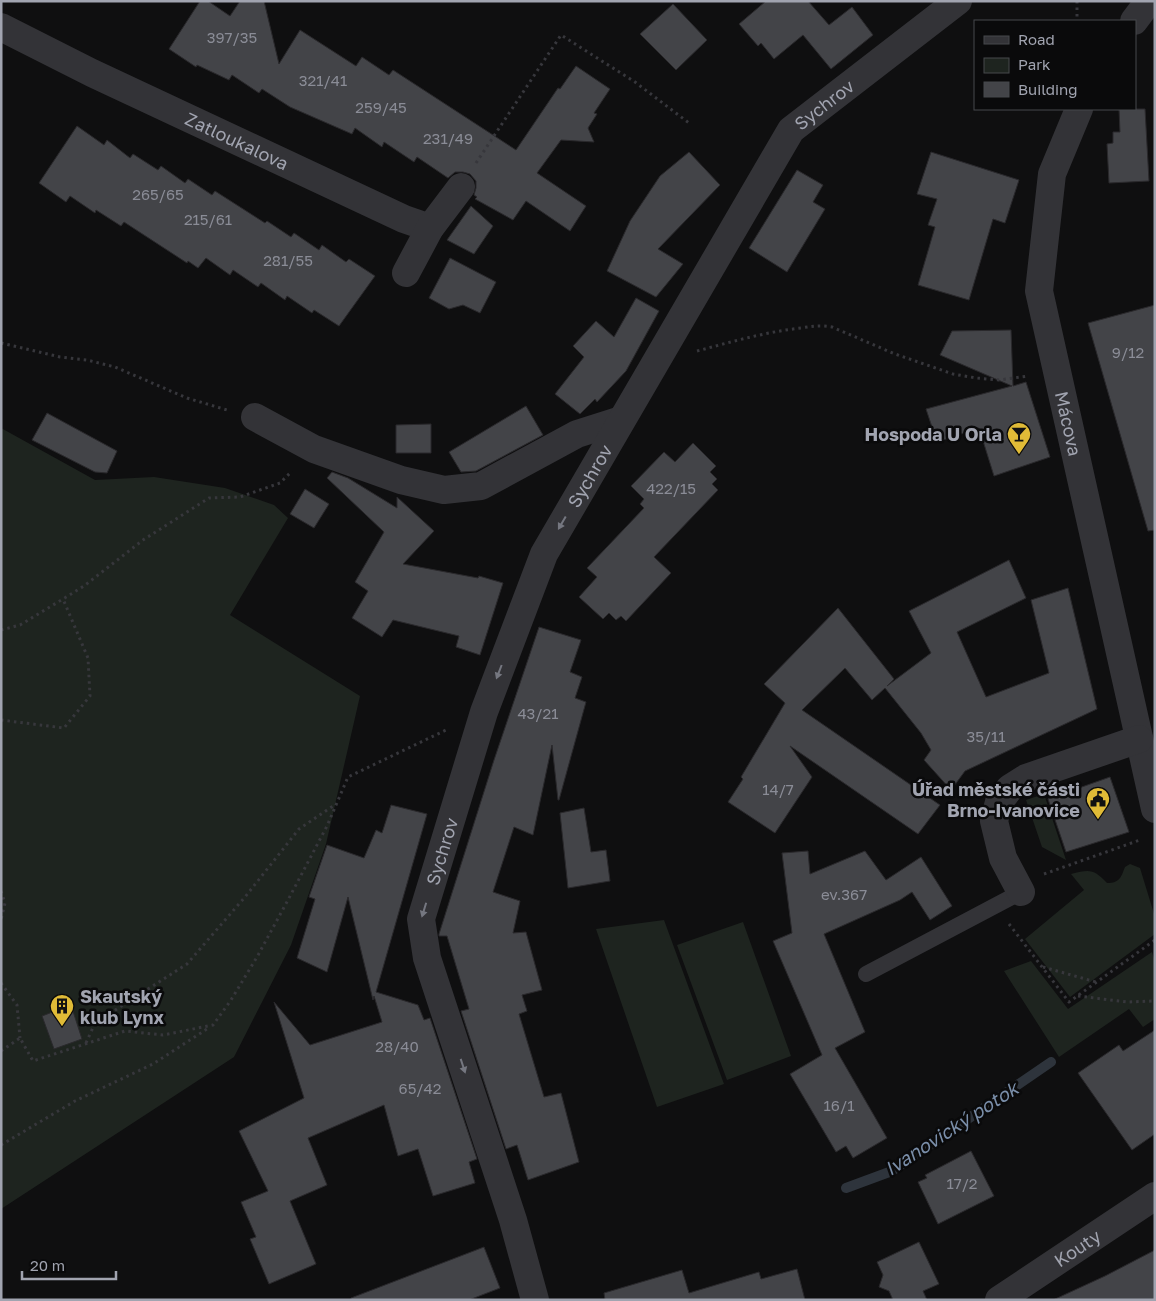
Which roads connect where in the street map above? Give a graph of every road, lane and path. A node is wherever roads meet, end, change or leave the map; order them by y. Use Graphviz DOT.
graph roads {
  1 [pos="958,1"];
  2 [pos="1077,1"];
  3 [pos="1149,1"];
  4 [pos="1077,20"];
  5 [pos="1135,20"];
  6 [pos="1,27"];
  7 [pos="1079,110"];
  8 [pos="689,122"];
  9 [pos="461,187"];
  10 [pos="430,228"];
  11 [pos="406,273"];
  12 [pos="1,343"];
  13 [pos="659,355"];
  14 [pos="1033,375"];
  15 [pos="255,417"];
  16 [pos="621,420"];
  17 [pos="314,449"];
  18 [pos="63,600"];
  19 [pos="1,630"];
  20 [pos="484,712"];
  21 [pos="1,720"];
  22 [pos="1139,739"];
  23 [pos="336,804"];
  24 [pos="1155,809"];
  25 [pos="1140,840"];
  26 [pos="1068,865"];
  27 [pos="1,891"];
  28 [pos="1020,892"];
  29 [pos="1,920"];
  30 [pos="1021,940"];
  31 [pos="1155,940"];
  32 [pos="1042,966"];
  33 [pos="866,974"];
  34 [pos="1096,982"];
  35 [pos="1,983"];
  36 [pos="1078,996"];
  37 [pos="1155,1001"];
  38 [pos="213,1025"];
  39 [pos="20,1038"];
  40 [pos="86,1044"];
  41 [pos="1,1051"];
  42 [pos="1,1145"];
  43 [pos="1155,1196"];
  44 [pos="535,1300"];
  45 [pos="999,1300"];
  1 -- 13 [label="street, Sychrov"];
  2 -- 4 [label="path"];
  3 -- 5 [label="street"];
  6 -- 10 [label="street, Zatloukalova"];
  7 -- 22 [label="street, Mácova"];
  8 -- 9 [label="path"];
  9 -- 10 [label="street"];
  10 -- 11 [label="street"];
  12 -- 15 [label="path"];
  13 -- 14 [label="path"];
  13 -- 16 [label="street, Sychrov"];
  15 -- 17 [label="street, Sychrov"];
  16 -- 17 [label="street, Sychrov"];
  16 -- 20 [label="street, Sychrov, one-way"];
  17 -- 18 [label="path"];
  18 -- 19 [label="path"];
  18 -- 21 [label="path"];
  20 -- 23 [label="path"];
  20 -- 44 [label="street, Sychrov, one-way"];
  22 -- 24 [label="street, Mácova"];
  22 -- 28 [label="street"];
  23 -- 38 [label="path"];
  23 -- 40 [label="path"];
  25 -- 26 [label="path"];
  27 -- 29 [label="path"];
  28 -- 33 [label="lane"];
  30 -- 32 [label="path"];
  31 -- 34 [label="path"];
  32 -- 34 [label="path"];
  32 -- 36 [label="path"];
  34 -- 36 [label="path"];
  35 -- 39 [label="path"];
  36 -- 37 [label="path"];
  38 -- 40 [label="path"];
  38 -- 42 [label="path"];
  39 -- 40 [label="path"];
  39 -- 41 [label="path"];
  43 -- 45 [label="street, Kouty"];
}
